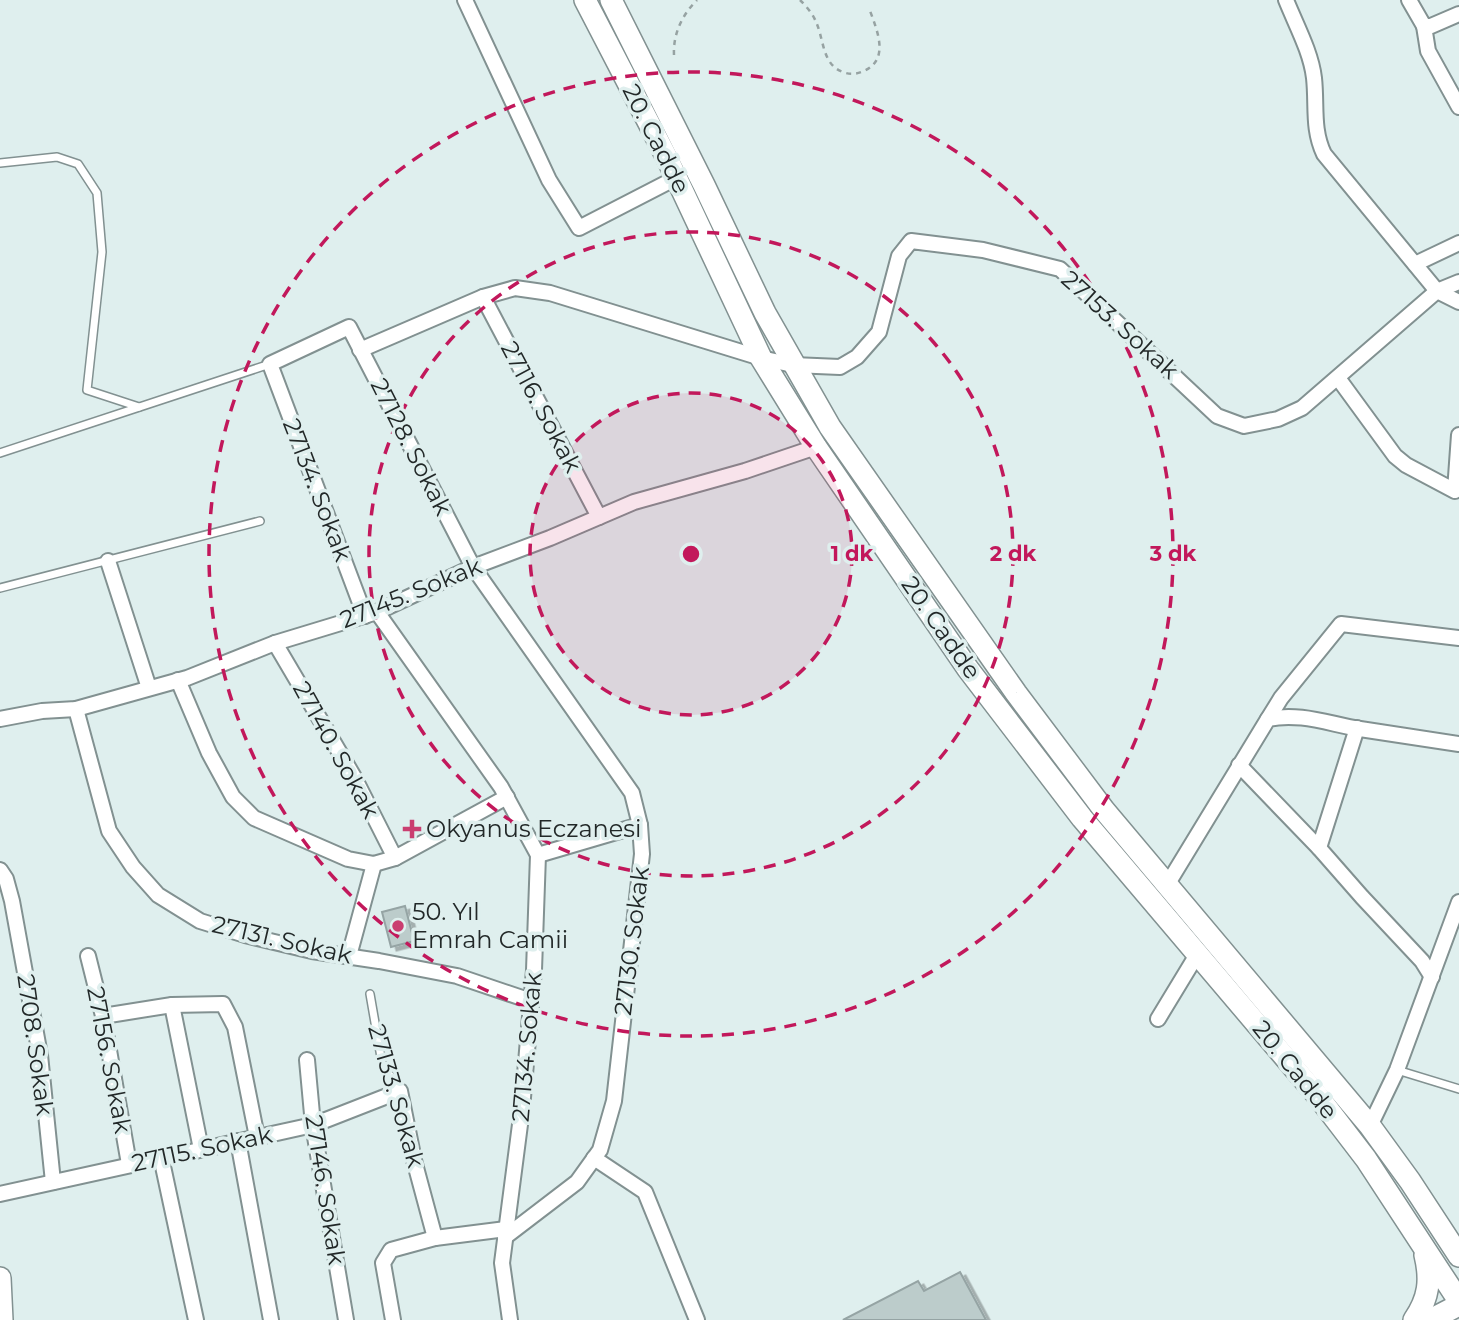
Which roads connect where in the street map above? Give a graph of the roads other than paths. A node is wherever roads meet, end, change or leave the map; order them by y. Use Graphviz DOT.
graph roads {
  1 [pos="465,0"];
  2 [pos="585,0"];
  3 [pos="611,0"];
  4 [pos="1286,0"];
  5 [pos="1409,0"];
  6 [pos="1459,14"];
  7 [pos="1424,26"];
  8 [pos="1459,107"];
  9 [pos="0,163"];
  10 [pos="676,178"];
  11 [pos="1459,243"];
  12 [pos="1415,264"];
  13 [pos="1459,282"];
  14 [pos="1437,291"];
  15 [pos="482,297"];
  16 [pos="1459,302"];
  17 [pos="360,350"];
  18 [pos="761,358"];
  19 [pos="270,364"];
  20 [pos="793,365"];
  21 [pos="1338,378"];
  22 [pos="139,407"];
  23 [pos="1459,435"];
  24 [pos="816,447"];
  25 [pos="0,453"];
  26 [pos="1457,493"];
  27 [pos="599,517"];
  28 [pos="260,521"];
  29 [pos="108,561"];
  30 [pos="473,567"];
  31 [pos="0,588"];
  32 [pos="371,614"];
  33 [pos="1459,638"];
  34 [pos="275,643"];
  35 [pos="178,680"];
  36 [pos="149,688"];
  37 [pos="76,709"];
  38 [pos="0,719"];
  39 [pos="1268,719"];
  40 [pos="1357,728"];
  41 [pos="1459,744"];
  42 [pos="1239,765"];
  43 [pos="507,797"];
  44 [pos="640,825"];
  45 [pos="1319,848"];
  46 [pos="538,855"];
  47 [pos="395,858"];
  48 [pos="374,864"];
  49 [pos="0,870"];
  50 [pos="1167,885"];
  51 [pos="1459,902"];
  52 [pos="1198,953"];
  53 [pos="88,956"];
  54 [pos="349,956"];
  55 [pos="1432,977"];
  56 [pos="370,994"];
  57 [pos="531,1001"];
  58 [pos="172,1005"];
  59 [pos="103,1016"];
  60 [pos="1158,1018"];
  61 [pos="307,1060"];
  62 [pos="1397,1070"];
  63 [pos="1459,1089"];
  64 [pos="400,1091"];
  65 [pos="313,1125"];
  66 [pos="1370,1126"];
  67 [pos="257,1137"];
  68 [pos="238,1141"];
  69 [pos="201,1149"];
  70 [pos="161,1157"];
  71 [pos="594,1158"];
  72 [pos="1366,1159"];
  73 [pos="129,1164"];
  74 [pos="52,1182"];
  75 [pos="0,1194"];
  76 [pos="1440,1227"];
  77 [pos="506,1233"];
  78 [pos="435,1238"];
  79 [pos="1421,1242"];
  80 [pos="1459,1242"];
  81 [pos="1459,1256"];
  82 [pos="1459,1274"];
  83 [pos="0,1278"];
  84 [pos="1459,1303"];
  85 [pos="388,1319"];
  86 [pos="2,1320"];
  87 [pos="196,1320"];
  88 [pos="271,1320"];
  89 [pos="346,1320"];
  90 [pos="510,1320"];
  91 [pos="697,1320"];
  92 [pos="1414,1320"];
  93 [pos="1430,1320"];
  1 -- 10 [label="street"];
  2 -- 10 [label="main road, 20. Cadde"];
  3 -- 20 [label="main road"];
  4 -- 12 [label="street"];
  5 -- 7 [label="street"];
  6 -- 7 [label="street"];
  7 -- 8 [label="street"];
  9 -- 22 [label="lane"];
  10 -- 18 [label="main road, 20. Cadde"];
  11 -- 12 [label="street"];
  12 -- 14 [label="street"];
  13 -- 14 [label="street, 27153. Sokak"];
  14 -- 16 [label="street"];
  14 -- 21 [label="street, 27153. Sokak"];
  15 -- 17 [label="street, 27153. Sokak"];
  15 -- 18 [label="street, 27153. Sokak"];
  15 -- 27 [label="street, 27116. Sokak"];
  17 -- 19 [label="street, 27128. Sokak"];
  17 -- 30 [label="street, 27128. Sokak"];
  18 -- 20 [label="street, 27153. Sokak"];
  18 -- 24 [label="main road, 20. Cadde"];
  19 -- 22 [label="lane"];
  19 -- 32 [label="street, 27134. Sokak"];
  20 -- 21 [label="street, 27153. Sokak"];
  20 -- 50 [label="main road"];
  21 -- 26 [label="street"];
  22 -- 25 [label="lane"];
  23 -- 26 [label="street"];
  24 -- 27 [label="street, 27145. Sokak"];
  24 -- 52 [label="main road, 20. Cadde"];
  27 -- 30 [label="street, 27145. Sokak"];
  28 -- 29 [label="lane"];
  29 -- 31 [label="lane"];
  29 -- 36 [label="street"];
  30 -- 32 [label="street, 27145. Sokak"];
  30 -- 44 [label="street, 27130. Sokak"];
  32 -- 34 [label="street, 27145. Sokak"];
  32 -- 43 [label="street, 27134. Sokak"];
  33 -- 39 [label="street"];
  34 -- 35 [label="street, 27145. Sokak"];
  34 -- 47 [label="street, 27140. Sokak"];
  35 -- 36 [label="street, 27145. Sokak"];
  35 -- 48 [label="street"];
  36 -- 37 [label="street, 27145. Sokak"];
  37 -- 38 [label="street, 27145. Sokak"];
  37 -- 54 [label="street, 27131. Sokak"];
  39 -- 40 [label="street"];
  39 -- 42 [label="street"];
  40 -- 41 [label="street"];
  40 -- 45 [label="street"];
  42 -- 45 [label="street"];
  42 -- 50 [label="street"];
  43 -- 46 [label="street, 27134. Sokak"];
  43 -- 47 [label="street"];
  44 -- 46 [label="street"];
  44 -- 71 [label="street, 27130. Sokak"];
  45 -- 55 [label="street"];
  46 -- 57 [label="street, 27134. Sokak"];
  47 -- 48 [label="street"];
  48 -- 54 [label="street"];
  49 -- 74 [label="street, 2708. Sokak"];
  50 -- 66 [label="main road"];
  51 -- 55 [label="street"];
  52 -- 60 [label="street"];
  52 -- 72 [label="main road, 20. Cadde"];
  53 -- 59 [label="street, 27156. Sokak"];
  54 -- 57 [label="street, 27131. Sokak"];
  55 -- 62 [label="street"];
  56 -- 64 [label="lane, 27133. Sokak"];
  57 -- 77 [label="street, 27134. Sokak"];
  58 -- 59 [label="street"];
  58 -- 67 [label="street"];
  58 -- 69 [label="street"];
  59 -- 73 [label="street, 27156. Sokak"];
  61 -- 65 [label="street, 27146. Sokak"];
  62 -- 63 [label="lane"];
  62 -- 66 [label="street"];
  64 -- 65 [label="street, 27115. Sokak"];
  64 -- 78 [label="street, 27133. Sokak"];
  65 -- 67 [label="street, 27115. Sokak"];
  65 -- 89 [label="street, 27146. Sokak"];
  66 -- 76 [label="main road"];
  67 -- 68 [label="street, 27115. Sokak"];
  68 -- 69 [label="street, 27115. Sokak"];
  68 -- 88 [label="street"];
  69 -- 70 [label="street, 27115. Sokak"];
  70 -- 73 [label="street, 27115. Sokak"];
  70 -- 87 [label="street"];
  71 -- 77 [label="street, 27130. Sokak"];
  71 -- 91 [label="street"];
  72 -- 79 [label="main road"];
  72 -- 82 [label="main road"];
  73 -- 74 [label="street, 27115. Sokak"];
  74 -- 75 [label="street, 27115. Sokak"];
  76 -- 80 [label="main road"];
  76 -- 81 [label="main road"];
  77 -- 78 [label="street"];
  77 -- 90 [label="street, 27134. Sokak"];
  78 -- 85 [label="street"];
  79 -- 84 [label="main road"];
  79 -- 92 [label="main road"];
  83 -- 86 [label="main road"];
  84 -- 93 [label="main road"];
}
